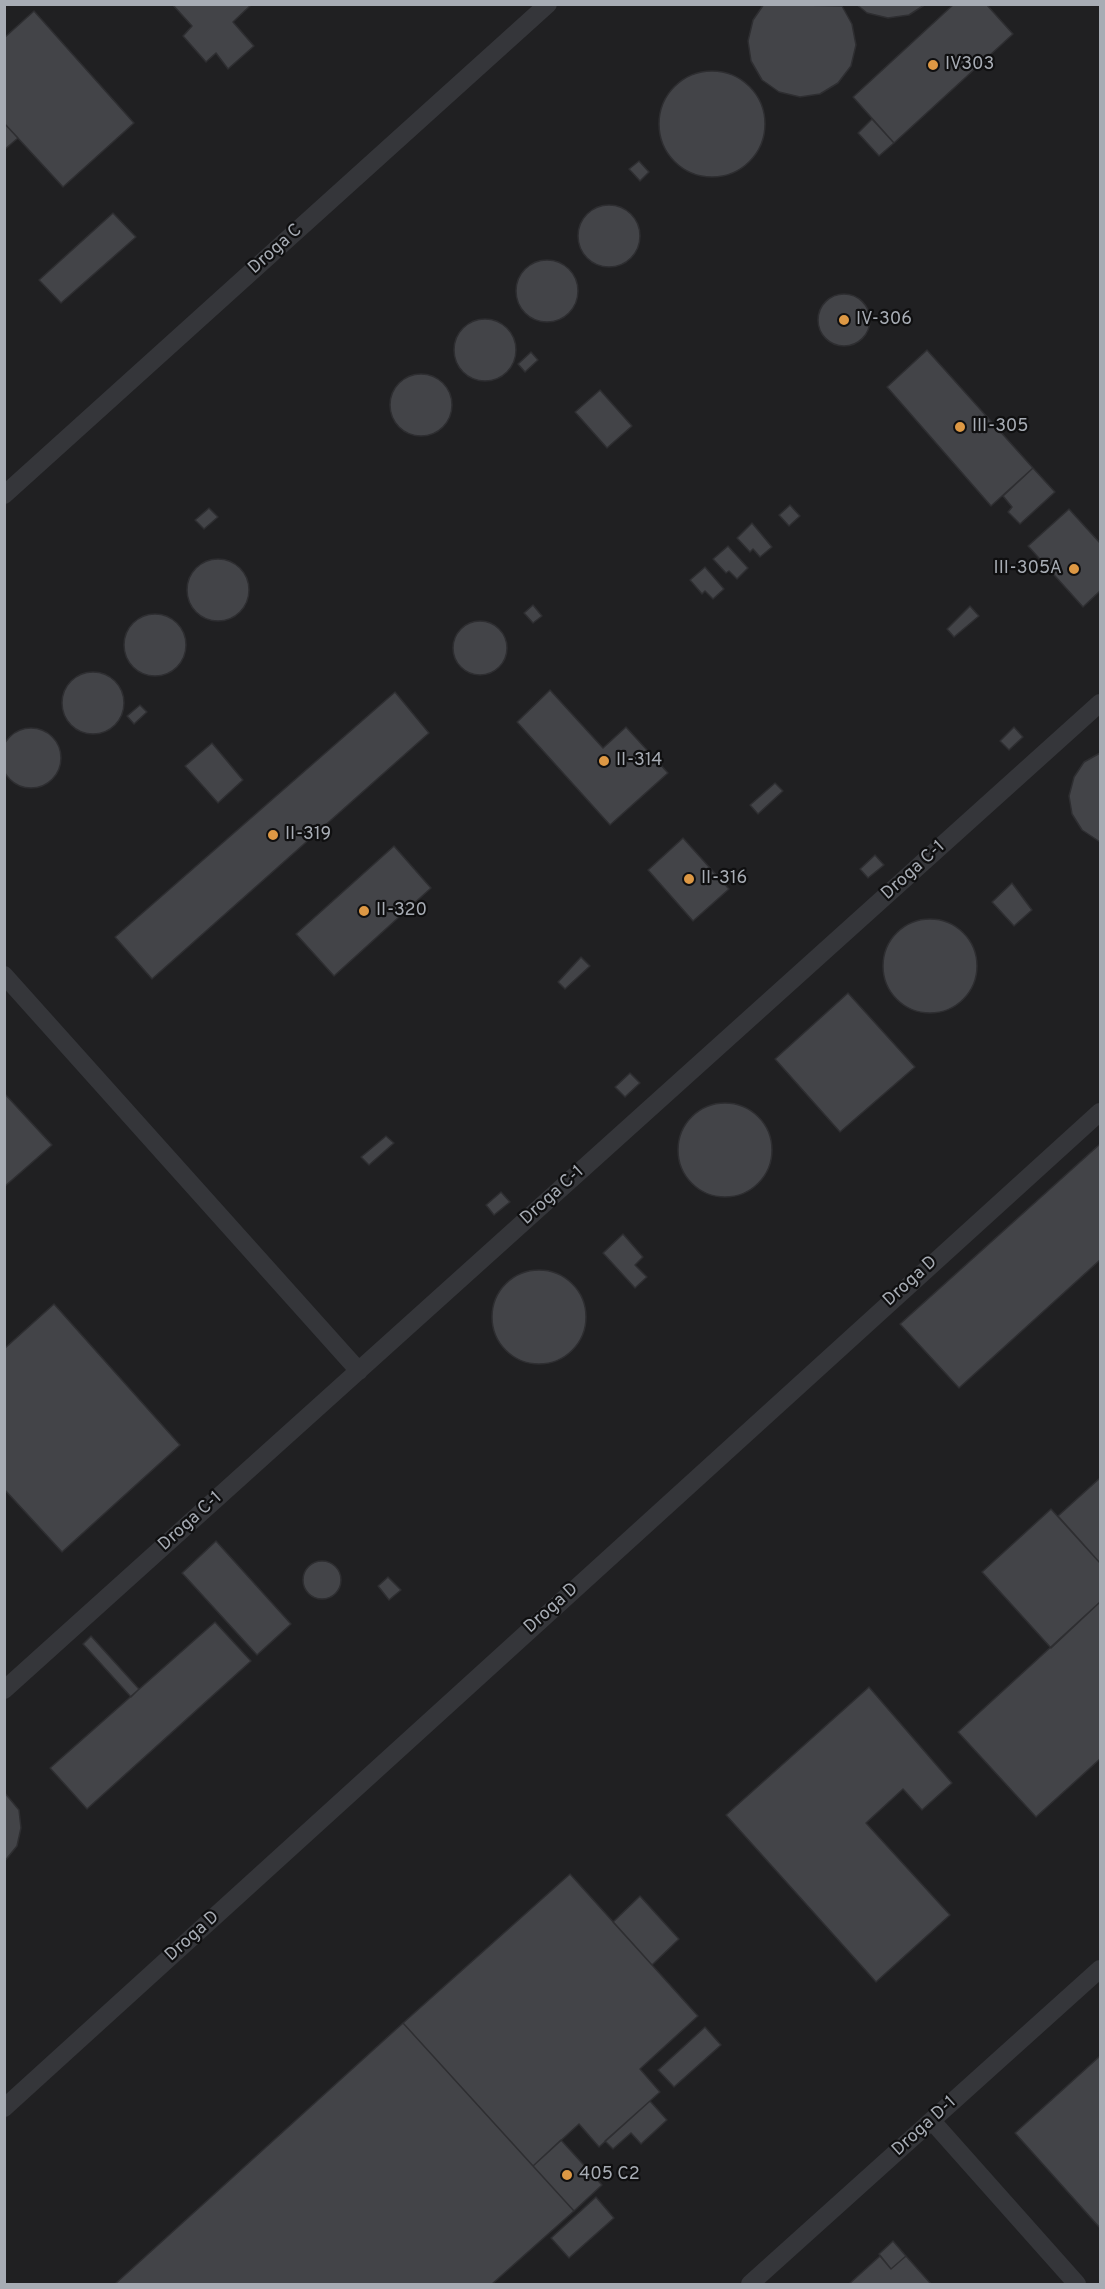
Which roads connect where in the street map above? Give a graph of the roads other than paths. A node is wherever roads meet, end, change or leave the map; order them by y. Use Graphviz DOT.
graph roads {
  1 [pos="548,4"];
  2 [pos="4,495"];
  3 [pos="1101,703"];
  4 [pos="4,975"];
  5 [pos="1101,1112"];
  6 [pos="359,1371"];
  7 [pos="4,1690"];
  8 [pos="1101,1969"];
  9 [pos="4,2108"];
  10 [pos="932,2121"];
  11 [pos="750,2284"];
  12 [pos="1077,2284"];
  1 -- 2 [label="lane, Droga C"];
  3 -- 6 [label="lane, Droga C-1"];
  4 -- 6 [label="lane"];
  5 -- 9 [label="lane, Droga D"];
  6 -- 7 [label="lane, Droga C-1"];
  8 -- 10 [label="lane, Droga D-1"];
  10 -- 11 [label="lane, Droga D-1"];
  10 -- 12 [label="lane"];
}
